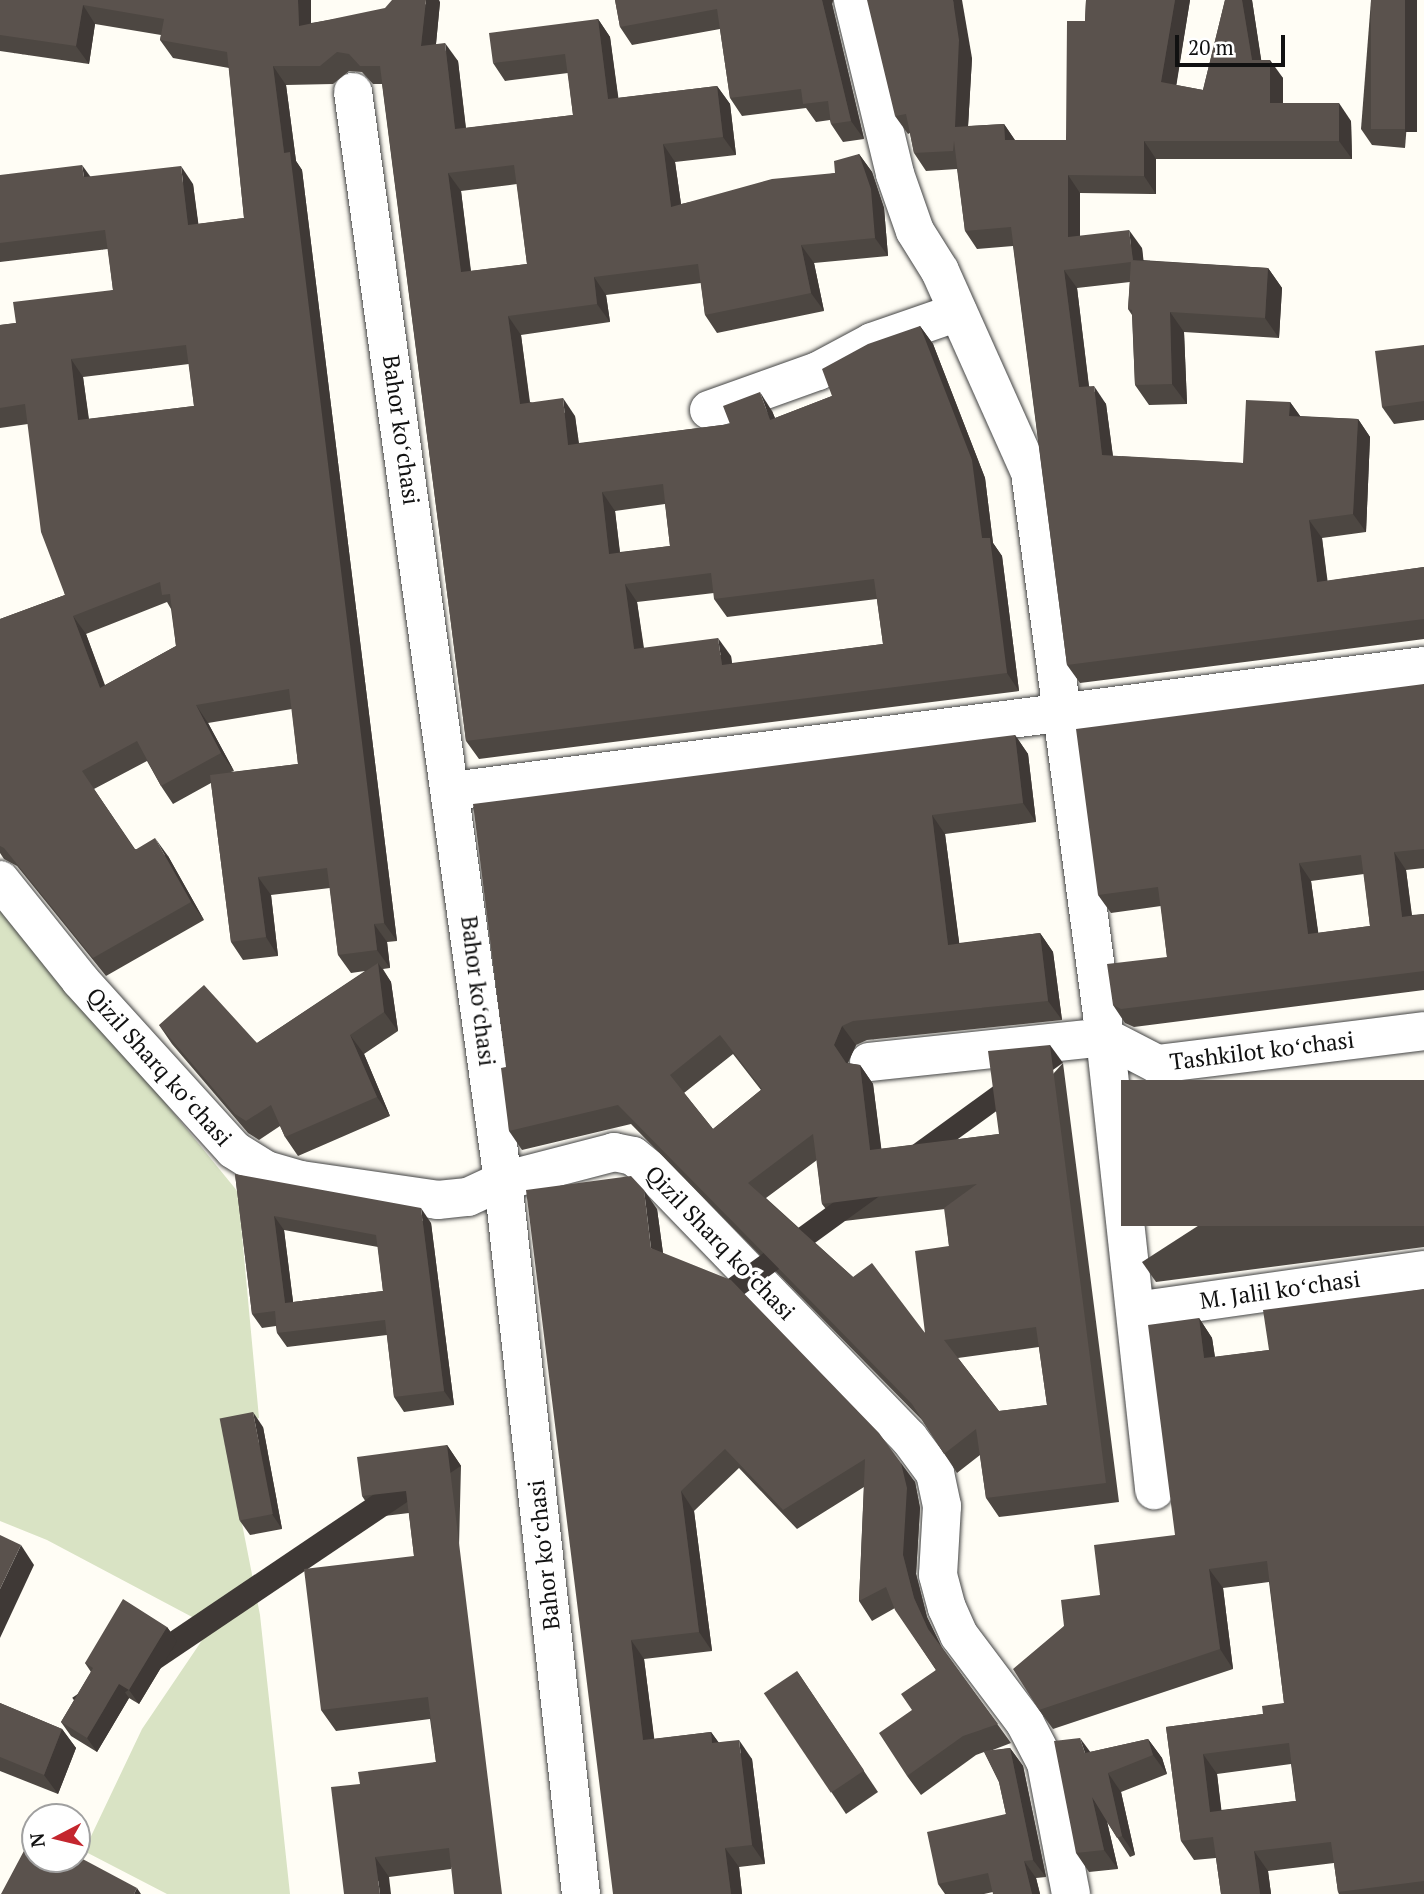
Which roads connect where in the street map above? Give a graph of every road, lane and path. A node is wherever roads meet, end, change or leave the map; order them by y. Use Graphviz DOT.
graph roads {
  1 [pos="853,0"];
  2 [pos="353,92"];
  3 [pos="958,312"];
  4 [pos="709,410"];
  5 [pos="1424,666"];
  6 [pos="1064,711"];
  7 [pos="452,791"];
  8 [pos="0,880"];
  9 [pos="1424,1031"];
  10 [pos="1105,1037"];
  11 [pos="869,1062"];
  12 [pos="503,1181"];
  13 [pos="1424,1270"];
  14 [pos="1136,1311"];
  15 [pos="1154,1490"];
  16 [pos="581,1894"];
  17 [pos="1071,1894"];
  1 -- 3 [label="street"];
  2 -- 7 [label="street, Bahor koʻchasi"];
  3 -- 4 [label="street"];
  3 -- 6 [label="street"];
  5 -- 6 [label="street"];
  6 -- 7 [label="street"];
  6 -- 10 [label="street"];
  7 -- 12 [label="street, Bahor koʻchasi"];
  8 -- 12 [label="street, Qizil Sharq koʻchasi"];
  9 -- 10 [label="street, Tashkilot koʻchasi"];
  10 -- 11 [label="street"];
  10 -- 14 [label="street"];
  12 -- 16 [label="street, Bahor koʻchasi"];
  12 -- 17 [label="street, Qizil Sharq koʻchasi"];
  13 -- 14 [label="street, M. Jalil koʻchasi"];
  14 -- 15 [label="street"];
}
